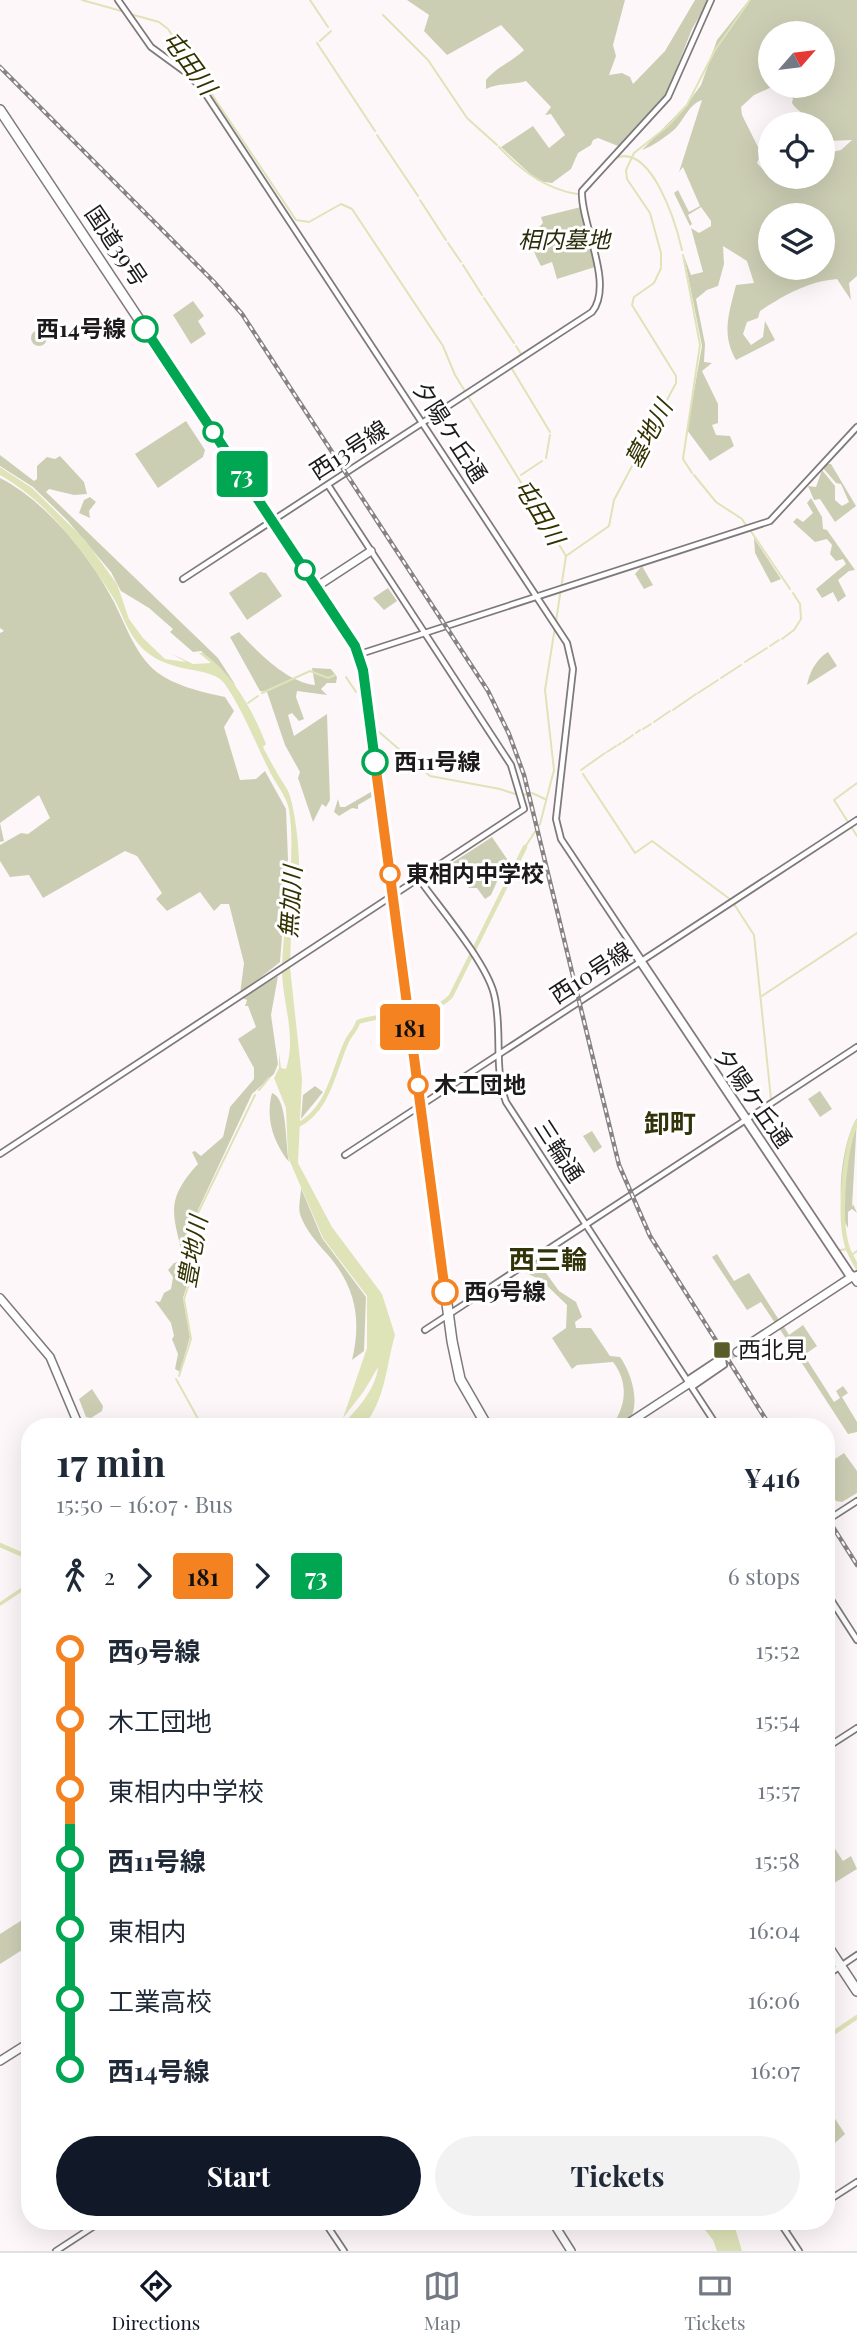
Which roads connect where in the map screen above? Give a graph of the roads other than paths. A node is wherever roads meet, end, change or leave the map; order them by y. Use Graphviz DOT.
graph roads {
  1 [pos="118,0"];
  2 [pos="711,0"];
  3 [pos="0,108"];
  4 [pos="422,423"];
  5 [pos="857,426"];
  6 [pos="328,485"];
  7 [pos="274,520"];
  8 [pos="372,551"];
  9 [pos="183,579"];
  10 [pos="317,586"];
  11 [pos="534,596"];
  12 [pos="424,632"];
  13 [pos="360,654"];
  14 [pos="857,820"];
  15 [pos="419,879"];
  16 [pos="394,895"];
  17 [pos="640,961"];
  18 [pos="857,1047"];
  19 [pos="498,1055"];
  20 [pos="422,1105"];
  21 [pos="748,1119"];
  22 [pos="0,1154"];
  23 [pos="345,1155"];
  24 [pos="586,1225"];
  25 [pos="855,1277"];
  26 [pos="857,1288"];
  27 [pos="0,1298"];
  28 [pos="448,1315"];
  29 [pos="425,1330"];
  30 [pos="737,1352"];
  31 [pos="722,1362"];
  32 [pos="690,1383"];
  33 [pos="76,1418"];
  34 [pos="482,1418"];
  35 [pos="636,1418"];
  36 [pos="712,1418"];
  37 [pos="857,1501"];
  38 [pos="835,1515"];
  39 [pos="835,1606"];
  40 [pos="857,1640"];
  41 [pos="857,1728"];
  42 [pos="835,1742"];
  43 [pos="857,1955"];
  44 [pos="835,1957"];
  45 [pos="841,1966"];
  46 [pos="835,1970"];
  47 [pos="857,1991"];
  48 [pos="21,2048"];
  49 [pos="0,2061"];
  50 [pos="857,2182"];
  51 [pos="835,2196"];
  52 [pos="88,2230"];
  53 [pos="330,2230"];
  54 [pos="558,2230"];
  55 [pos="783,2230"];
  56 [pos="786,2230"];
  57 [pos="56,2251"];
  58 [pos="344,2251"];
  59 [pos="571,2251"];
  60 [pos="797,2251"];
  1 -- 4 [label="street, 夕陽ケ丘通"];
  2 -- 4 [label="street, 西13号線"];
  3 -- 7 [label="highway, 国道39号"];
  4 -- 6 [label="street, 西13号線"];
  4 -- 11 [label="street, 夕陽ケ丘通"];
  5 -- 11 [label="street"];
  6 -- 7 [label="street, 西13号線"];
  6 -- 8 [label="street"];
  7 -- 9 [label="street, 西13号線"];
  7 -- 10 [label="highway, 国道39号"];
  8 -- 10 [label="main road"];
  8 -- 12 [label="street"];
  10 -- 13 [label="highway, 国道39号"];
  11 -- 12 [label="street"];
  11 -- 17 [label="street, 夕陽ケ丘通"];
  12 -- 13 [label="street"];
  12 -- 15 [label="street"];
  13 -- 16 [label="highway"];
  14 -- 17 [label="street, 西10号線"];
  15 -- 16 [label="street"];
  15 -- 19 [label="street, 三輪通"];
  16 -- 20 [label="highway"];
  16 -- 22 [label="street"];
  17 -- 19 [label="street, 西10号線"];
  17 -- 21 [label="street, 夕陽ケ丘通"];
  18 -- 21 [label="street"];
  19 -- 20 [label="street, 西10号線"];
  19 -- 24 [label="street, 三輪通"];
  20 -- 23 [label="street, 西10号線"];
  20 -- 28 [label="highway"];
  21 -- 24 [label="street"];
  21 -- 25 [label="street, 夕陽ケ丘通"];
  24 -- 28 [label="street"];
  24 -- 32 [label="street, 三輪通"];
  25 -- 26 [label="main road, 夕陽ケ丘通"];
  25 -- 30 [label="main road"];
  27 -- 33 [label="main road"];
  28 -- 29 [label="street"];
  28 -- 34 [label="highway"];
  31 -- 32 [label="main road"];
  32 -- 32 [label="street"];
  32 -- 35 [label="main road"];
  32 -- 36 [label="street, 三輪通"];
  37 -- 38 [label="street"];
  39 -- 40 [label="street"];
  41 -- 42 [label="street"];
  43 -- 45 [label="street"];
  44 -- 45 [label="highway"];
  45 -- 46 [label="street"];
  45 -- 47 [label="highway"];
  48 -- 49 [label="main road"];
  50 -- 51 [label="street"];
  52 -- 57 [label="street"];
  53 -- 58 [label="street"];
  54 -- 59 [label="main road"];
  55 -- 60 [label="street"];
  56 -- 60 [label="street"];
}
